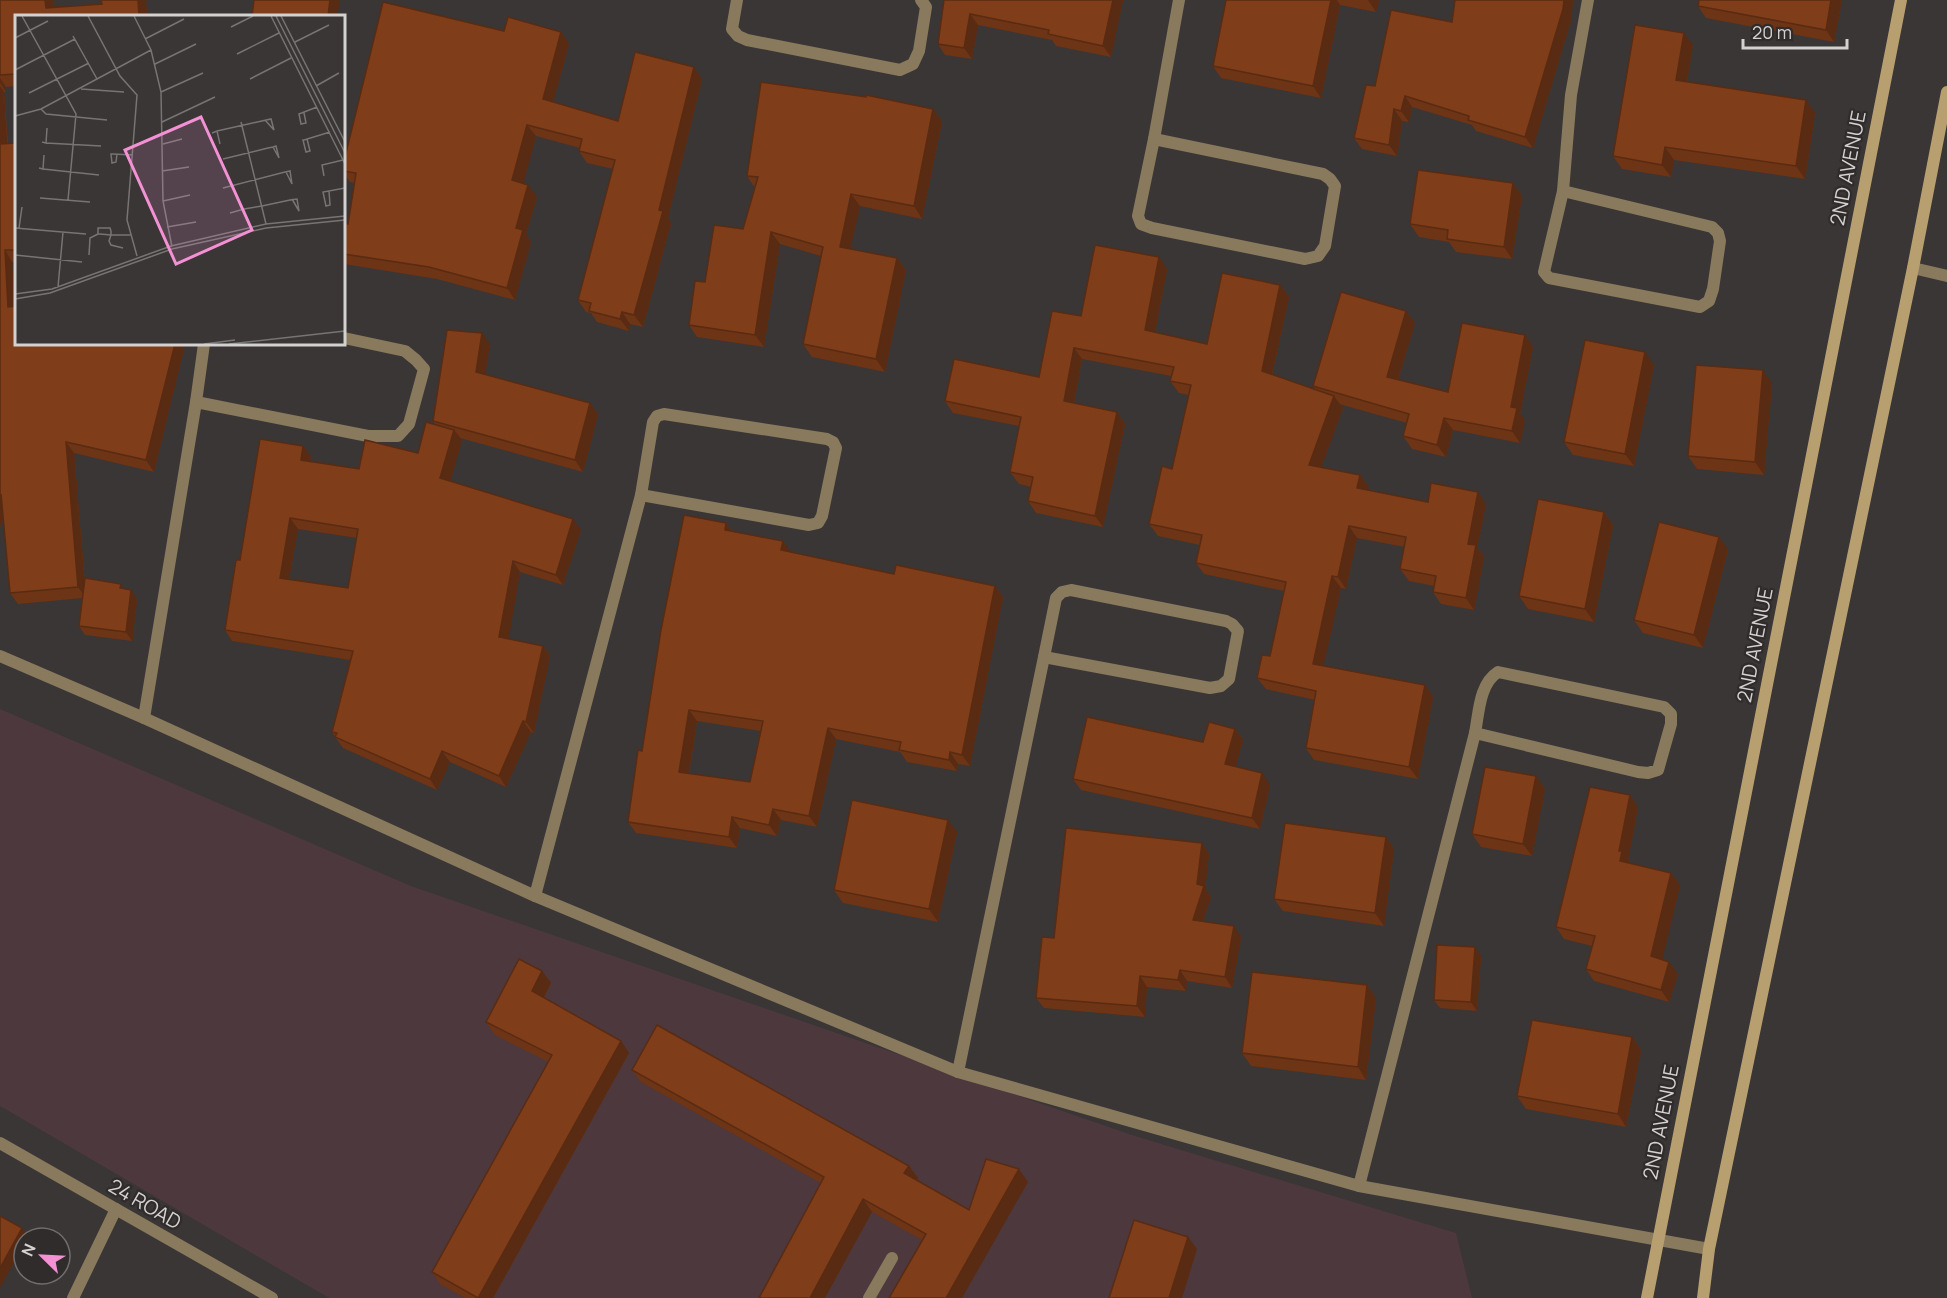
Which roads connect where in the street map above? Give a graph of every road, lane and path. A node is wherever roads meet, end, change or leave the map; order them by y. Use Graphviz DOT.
graph roads {
  1 [pos="737,0"];
  2 [pos="921,0"];
  3 [pos="1179,0"];
  4 [pos="1588,0"];
  5 [pos="1901,0"];
  6 [pos="1947,92"];
  7 [pos="1155,139"];
  8 [pos="1563,191"];
  9 [pos="1913,268"];
  10 [pos="1947,276"];
  11 [pos="345,338"];
  12 [pos="204,345"];
  13 [pos="196,402"];
  14 [pos="641,495"];
  15 [pos="0,656"];
  16 [pos="1044,657"];
  17 [pos="144,718"];
  18 [pos="1475,733"];
  19 [pos="535,896"];
  20 [pos="958,1072"];
  21 [pos="0,1143"];
  22 [pos="1359,1186"];
  23 [pos="116,1209"];
  24 [pos="1658,1240"];
  25 [pos="1709,1249"];
  26 [pos="892,1258"];
  27 [pos="73,1298"];
  28 [pos="272,1298"];
  29 [pos="869,1298"];
  30 [pos="1647,1298"];
  31 [pos="1703,1298"];
  1 -- 2 [label="street"];
  3 -- 7 [label="street"];
  4 -- 8 [label="street"];
  5 -- 24 [label="street, 2ND AVENUE"];
  6 -- 9 [label="street"];
  7 -- 7 [label="street"];
  8 -- 8 [label="street"];
  9 -- 10 [label="street"];
  9 -- 25 [label="street"];
  11 -- 13 [label="street"];
  12 -- 13 [label="street"];
  13 -- 17 [label="street"];
  14 -- 14 [label="street"];
  14 -- 19 [label="street"];
  15 -- 17 [label="street"];
  16 -- 16 [label="street"];
  16 -- 20 [label="street"];
  17 -- 19 [label="street"];
  18 -- 18 [label="street"];
  18 -- 22 [label="street"];
  19 -- 20 [label="street"];
  20 -- 22 [label="street"];
  21 -- 23 [label="street, 24 ROAD"];
  22 -- 24 [label="street"];
  23 -- 27 [label="street"];
  23 -- 28 [label="street, 24 ROAD"];
  24 -- 25 [label="street"];
  24 -- 30 [label="street, 2ND AVENUE"];
  25 -- 31 [label="street"];
  26 -- 29 [label="street"];
}
